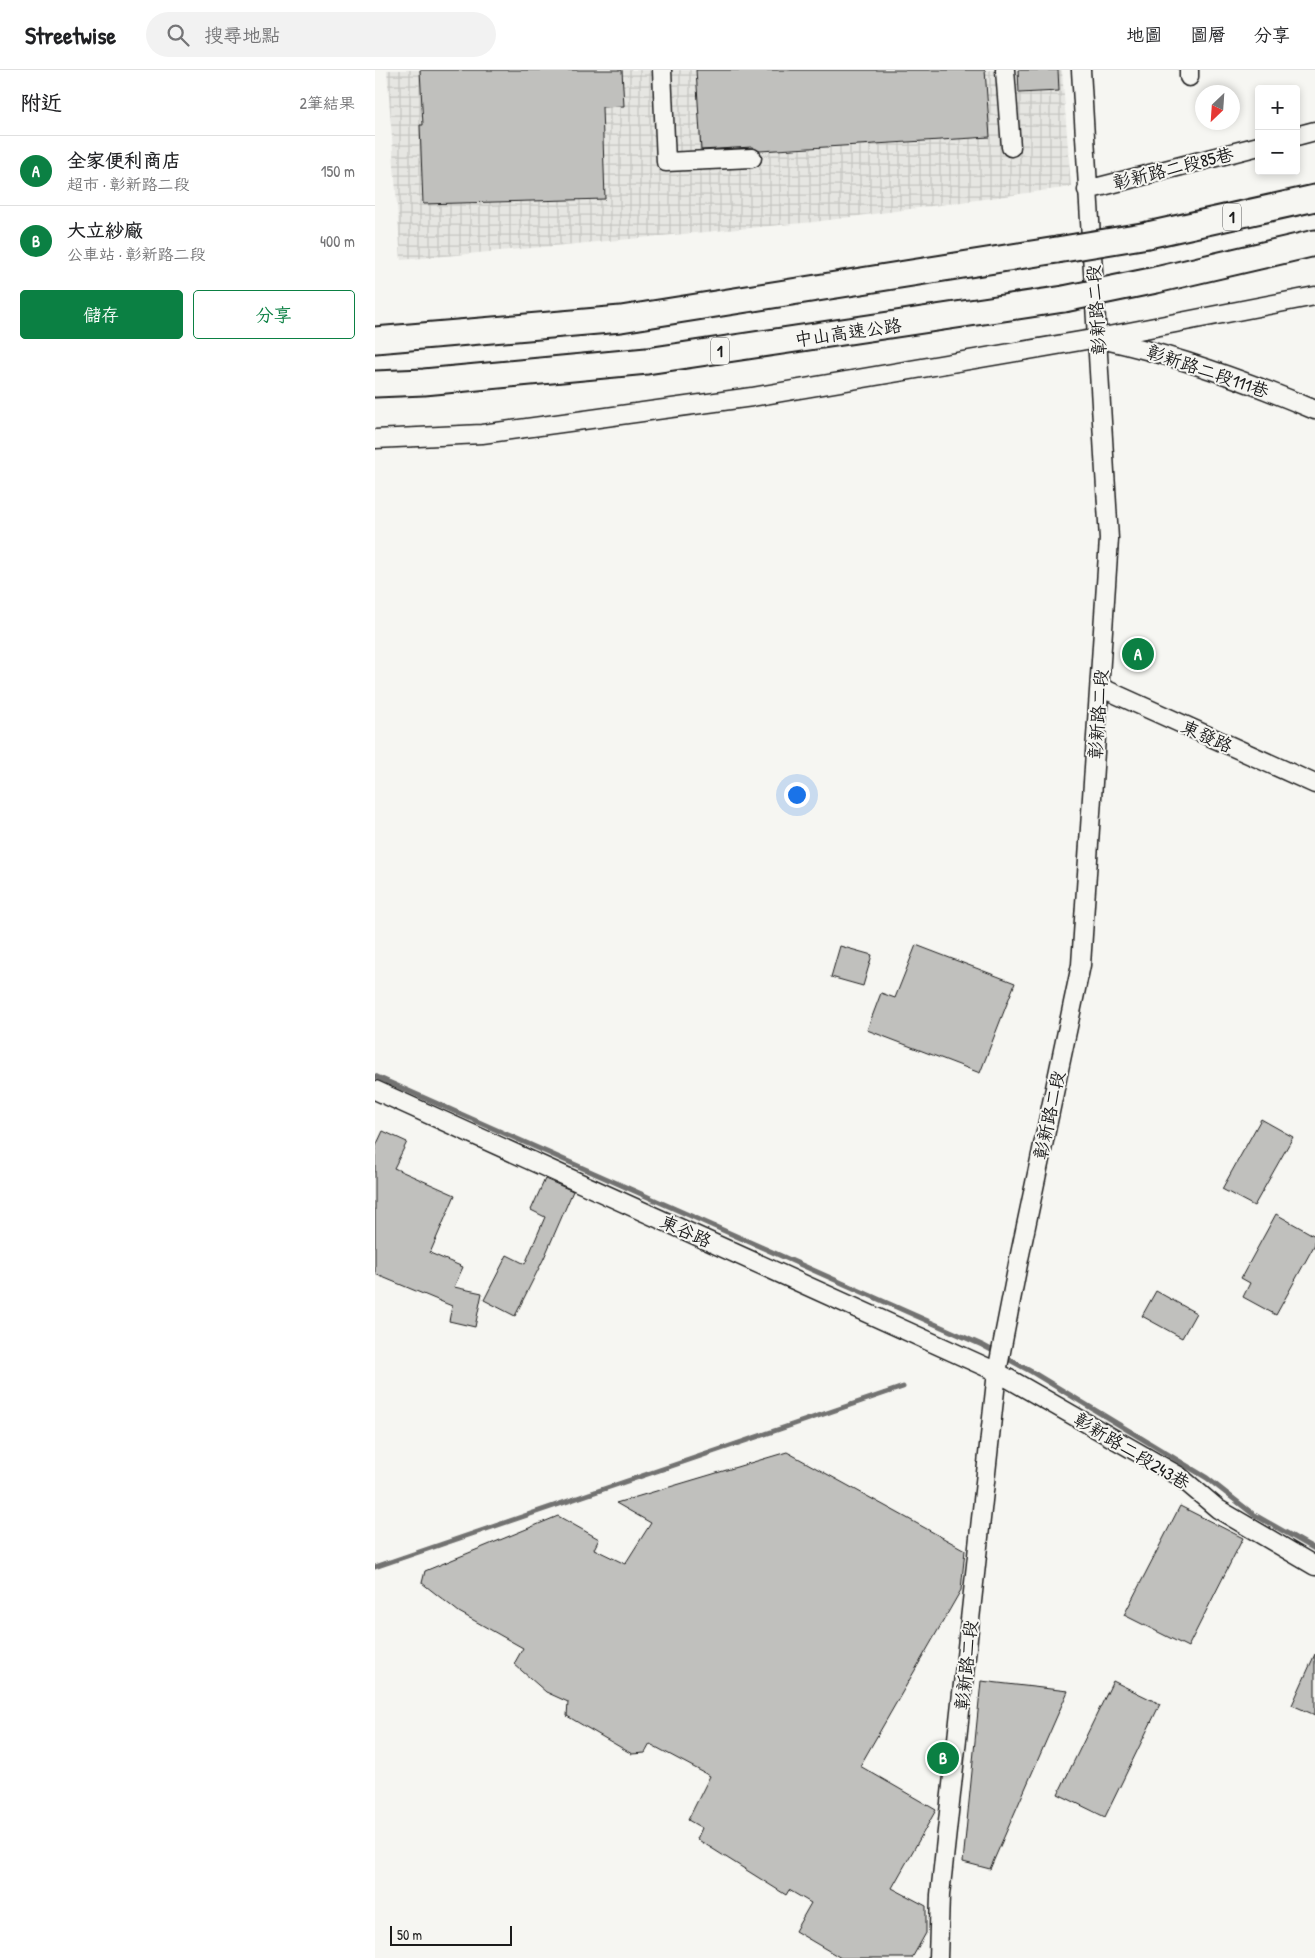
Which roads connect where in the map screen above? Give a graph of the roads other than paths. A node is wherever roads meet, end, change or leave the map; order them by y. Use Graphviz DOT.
graph roads {
  1 [pos="662,70"];
  2 [pos="1005,70"];
  3 [pos="1081,70"];
  4 [pos="1315,131"];
  5 [pos="1300,135"];
  6 [pos="1011,147"];
  7 [pos="1255,147"];
  8 [pos="752,158"];
  9 [pos="1087,190"];
  10 [pos="1315,198"];
  11 [pos="1315,243"];
  12 [pos="1315,296"];
  13 [pos="1098,338"];
  14 [pos="375,340"];
  15 [pos="375,384"];
  16 [pos="1315,410"];
  17 [pos="375,439"];
  18 [pos="1100,687"];
  19 [pos="1315,784"];
  20 [pos="375,1090"];
  21 [pos="997,1372"];
  22 [pos="1315,1566"];
  23 [pos="938,1958"];
  1 -- 8 [label="street"];
  2 -- 6 [label="street"];
  3 -- 9 [label="street, 彰新路二段"];
  4 -- 5 [label="street"];
  7 -- 9 [label="street, 彰新路二段85巷"];
  9 -- 13 [label="street, 彰新路二段"];
  10 -- 14 [label="highway, 1, bridge"];
  11 -- 15 [label="highway, 中山高速公路 / 1, bridge"];
  12 -- 13 [label="street"];
  13 -- 16 [label="street, 彰新路二段111巷"];
  13 -- 17 [label="street"];
  13 -- 18 [label="street, 彰新路二段"];
  18 -- 19 [label="street, 東發路"];
  18 -- 21 [label="street, 彰新路二段"];
  20 -- 21 [label="street, 東谷路"];
  21 -- 22 [label="street, 彰新路二段243巷"];
  21 -- 23 [label="street, 彰新路二段"];
}
